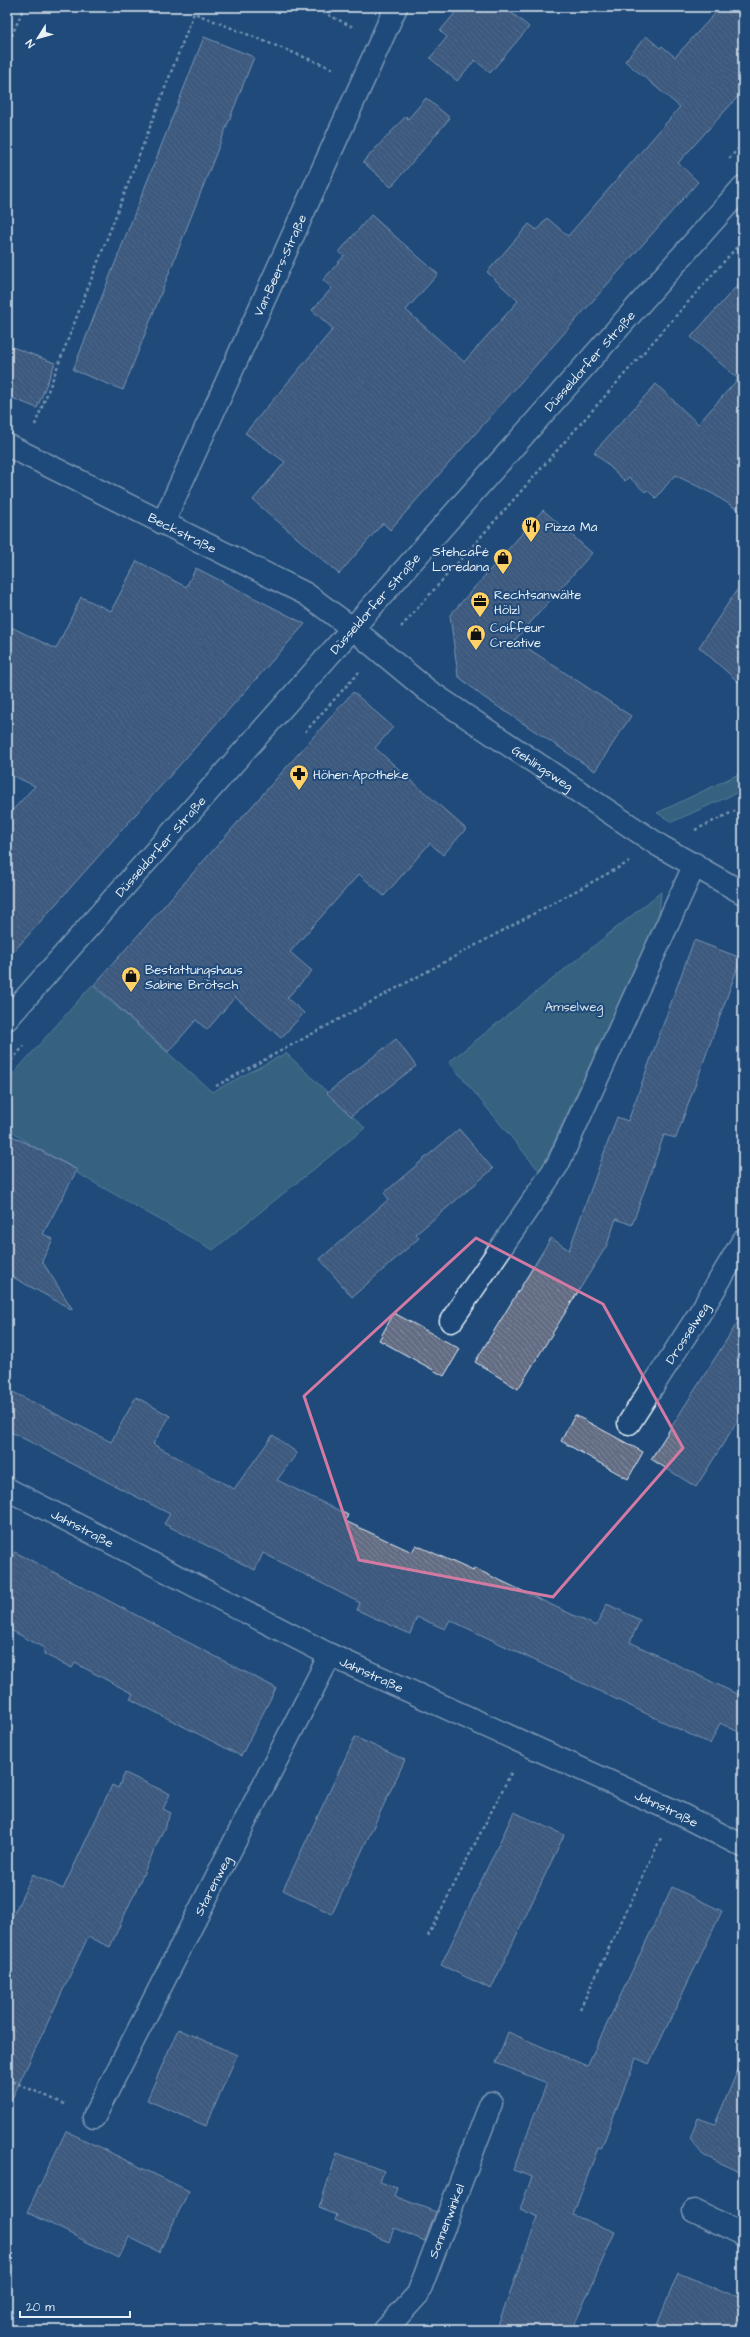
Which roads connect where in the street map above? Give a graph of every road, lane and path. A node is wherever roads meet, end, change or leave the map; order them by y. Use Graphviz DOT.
graph roads {
  1 [pos="24,7"];
  2 [pos="312,7"];
  3 [pos="396,7"];
  4 [pos="380,40"];
  5 [pos="7,47"];
  6 [pos="361,80"];
  7 [pos="743,187"];
  8 [pos="15,449"];
  9 [pos="162,523"];
  10 [pos="352,628"];
  11 [pos="743,807"];
  12 [pos="660,846"];
  13 [pos="695,864"];
  14 [pos="743,893"];
  15 [pos="7,1019"];
  16 [pos="216,1086"];
  17 [pos="743,1242"];
  18 [pos="451,1321"];
  19 [pos="629,1423"];
  20 [pos="7,1489"];
  21 [pos="330,1655"];
  22 [pos="525,1744"];
  23 [pos="674,1810"];
  24 [pos="743,1846"];
  25 [pos="428,1936"];
  26 [pos="580,2009"];
  27 [pos="7,2079"];
  28 [pos="491,2103"];
  29 [pos="94,2117"];
  30 [pos="694,2211"];
  31 [pos="743,2234"];
  32 [pos="385,2330"];
  1 -- 5 [label="path"];
  2 -- 4 [label="path"];
  3 -- 4 [label="street, Van-Beers-Straße"];
  4 -- 6 [label="street, Van-Beers-Straße"];
  6 -- 8 [label="path"];
  6 -- 9 [label="street, Van-Beers-Straße"];
  7 -- 10 [label="street, Düsseldorfer Straße"];
  8 -- 9 [label="street, Beckstraße"];
  9 -- 10 [label="street, Beckstraße"];
  10 -- 12 [label="street, Gehlingsweg"];
  10 -- 15 [label="street, Düsseldorfer Straße"];
  11 -- 12 [label="path"];
  12 -- 13 [label="street, Gehlingsweg"];
  12 -- 16 [label="path"];
  13 -- 14 [label="street, Gehlingsweg"];
  13 -- 18 [label="street"];
  17 -- 19 [label="street, Drosselweg"];
  20 -- 21 [label="street, Jahnstraße"];
  21 -- 22 [label="street, Jahnstraße"];
  21 -- 29 [label="street, Starenweg"];
  22 -- 23 [label="street, Jahnstraße"];
  22 -- 25 [label="path"];
  23 -- 24 [label="street, Jahnstraße"];
  23 -- 26 [label="path"];
  27 -- 29 [label="path"];
  28 -- 32 [label="street, Sonnenwinkel"];
  30 -- 31 [label="street"];
}
